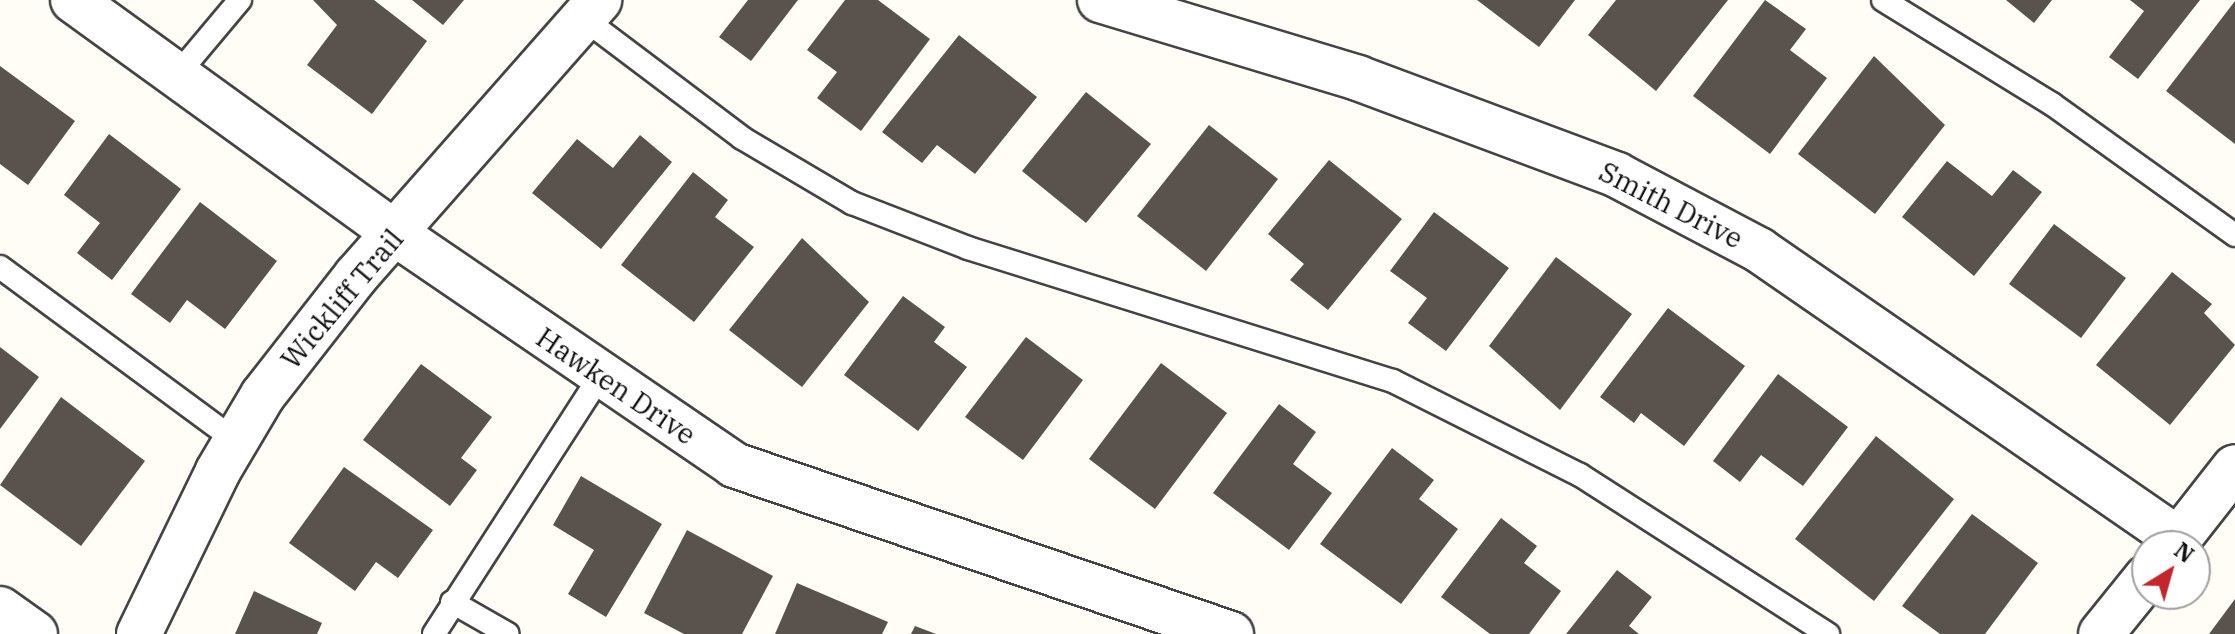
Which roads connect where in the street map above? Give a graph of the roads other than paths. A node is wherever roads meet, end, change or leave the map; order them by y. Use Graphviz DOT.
graph roads {
  1 [pos="73,0"];
  2 [pos="240,0"];
  3 [pos="1100,0"];
  4 [pos="1883,0"];
  5 [pos="591,9"];
  6 [pos="177,75"];
  7 [pos="396,234"];
  8 [pos="2235,235"];
  9 [pos="0,267"];
  10 [pos="600,376"];
  11 [pos="236,441"];
  12 [pos="2235,467"];
  13 [pos="2157,530"];
  14 [pos="2185,530"];
  15 [pos="2131,597"];
  16 [pos="452,602"];
  17 [pos="0,609"];
  18 [pos="35,634"];
  19 [pos="139,634"];
  20 [pos="434,634"];
  21 [pos="508,634"];
  22 [pos="1231,634"];
  23 [pos="1828,634"];
  24 [pos="2101,634"];
  1 -- 6 [label="street, Hawken Drive"];
  2 -- 6 [label="lane"];
  3 -- 13 [label="street, Smith Drive"];
  4 -- 8 [label="lane"];
  5 -- 7 [label="street, Wickliff Trail"];
  5 -- 23 [label="lane"];
  6 -- 7 [label="street, Hawken Drive"];
  7 -- 10 [label="street, Hawken Drive"];
  7 -- 11 [label="street, Wickliff Trail"];
  9 -- 11 [label="lane"];
  10 -- 16 [label="lane"];
  10 -- 22 [label="street, Hawken Drive"];
  11 -- 19 [label="street, Wickliff Trail"];
  12 -- 14 [label="street"];
  15 -- 24 [label="street"];
  16 -- 20 [label="lane"];
  16 -- 21 [label="lane"];
  17 -- 18 [label="street"];
}
